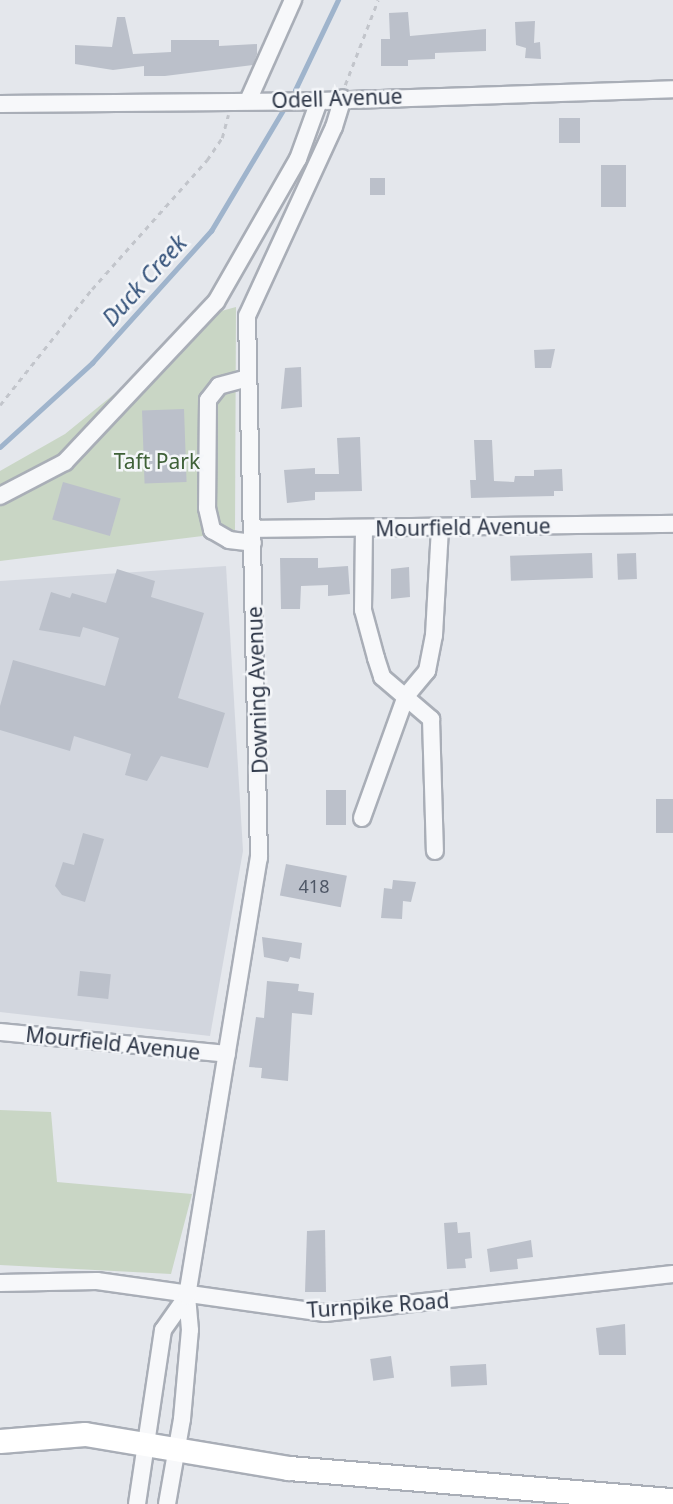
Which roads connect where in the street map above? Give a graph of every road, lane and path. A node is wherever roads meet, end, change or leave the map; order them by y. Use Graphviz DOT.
graph roads {
  1 [pos="293,0"];
  2 [pos="378,0"];
  3 [pos="673,89"];
  4 [pos="343,99"];
  5 [pos="248,101"];
  6 [pos="318,101"];
  7 [pos="231,102"];
  8 [pos="0,104"];
  9 [pos="248,378"];
  10 [pos="0,405"];
  11 [pos="0,496"];
  12 [pos="673,524"];
  13 [pos="440,527"];
  14 [pos="364,528"];
  15 [pos="253,536"];
  16 [pos="406,696"];
  17 [pos="362,818"];
  18 [pos="435,851"];
  19 [pos="0,1032"];
  20 [pos="227,1054"];
  21 [pos="673,1274"];
  22 [pos="0,1283"];
  23 [pos="187,1296"];
  24 [pos="0,1441"];
  25 [pos="148,1445"];
  26 [pos="176,1450"];
  27 [pos="673,1500"];
  28 [pos="137,1504"];
  29 [pos="167,1504"];
  1 -- 5 [label="street"];
  2 -- 4 [label="path"];
  3 -- 4 [label="street, Odell Avenue"];
  4 -- 6 [label="street, Odell Avenue"];
  4 -- 9 [label="street, Downing Avenue"];
  5 -- 6 [label="street, Odell Avenue"];
  5 -- 7 [label="street, Odell Avenue"];
  6 -- 11 [label="street"];
  7 -- 8 [label="street, Odell Avenue"];
  7 -- 10 [label="path"];
  9 -- 15 [label="street, Downing Avenue"];
  9 -- 15 [label="street, Mourfield Avenue"];
  12 -- 13 [label="street, Mourfield Avenue"];
  13 -- 14 [label="street, Mourfield Avenue"];
  13 -- 16 [label="street"];
  14 -- 15 [label="street, Mourfield Avenue"];
  14 -- 16 [label="street"];
  15 -- 20 [label="street, Downing Avenue"];
  16 -- 17 [label="street"];
  16 -- 18 [label="street"];
  19 -- 20 [label="street, Mourfield Avenue"];
  20 -- 23 [label="street, Downing Avenue"];
  21 -- 23 [label="street, Turnpike Road"];
  22 -- 23 [label="street, Turnpike Road"];
  23 -- 25 [label="street, Downing Avenue"];
  23 -- 26 [label="street, Downing Avenue"];
  24 -- 25 [label="highway"];
  25 -- 26 [label="highway"];
  25 -- 28 [label="street, Downing Avenue"];
  26 -- 27 [label="highway"];
  26 -- 29 [label="street, Downing Avenue"];
}
